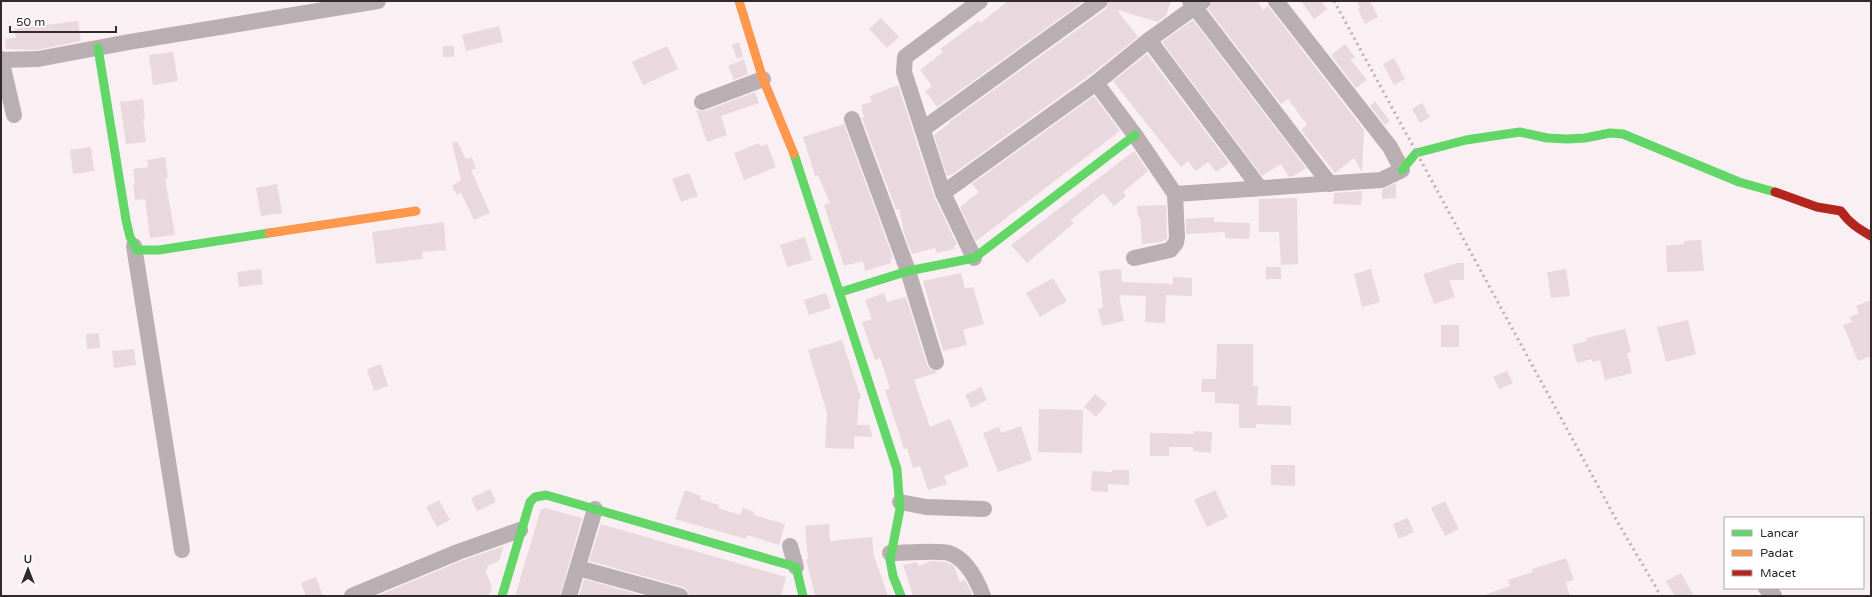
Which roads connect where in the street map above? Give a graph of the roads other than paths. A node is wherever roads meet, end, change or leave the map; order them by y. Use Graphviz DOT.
graph roads {
  1 [pos="378,1"];
  2 [pos="739,1"];
  3 [pos="980,1"];
  4 [pos="1100,1"];
  5 [pos="1276,1"];
  6 [pos="1196,3"];
  7 [pos="1149,40"];
  8 [pos="98,48"];
  9 [pos="1,59"];
  10 [pos="763,79"];
  11 [pos="1096,83"];
  12 [pos="702,102"];
  13 [pos="14,115"];
  14 [pos="852,119"];
  15 [pos="923,129"];
  16 [pos="1135,134"];
  17 [pos="1402,170"];
  18 [pos="1330,184"];
  19 [pos="1259,187"];
  20 [pos="943,193"];
  21 [pos="1175,194"];
  22 [pos="416,211"];
  23 [pos="1871,236"];
  24 [pos="134,246"];
  25 [pos="974,258"];
  26 [pos="1134,258"];
  27 [pos="908,272"];
  28 [pos="840,292"];
  29 [pos="936,362"];
  30 [pos="900,502"];
  31 [pos="984,509"];
  32 [pos="595,510"];
  33 [pos="520,530"];
  34 [pos="790,546"];
  35 [pos="182,550"];
  36 [pos="890,553"];
  37 [pos="796,567"];
  38 [pos="578,568"];
  39 [pos="352,596"];
  40 [pos="502,596"];
  41 [pos="569,596"];
  42 [pos="680,596"];
  43 [pos="803,596"];
  44 [pos="901,596"];
  45 [pos="983,596"];
  1 -- 8 [label="street"];
  2 -- 10 [label="street"];
  3 -- 15 [label="street"];
  4 -- 15 [label="street"];
  5 -- 17 [label="street"];
  6 -- 7 [label="street"];
  6 -- 18 [label="street"];
  7 -- 11 [label="street"];
  7 -- 19 [label="street"];
  8 -- 9 [label="street"];
  8 -- 24 [label="street"];
  9 -- 13 [label="street"];
  10 -- 12 [label="street"];
  10 -- 28 [label="street"];
  11 -- 16 [label="street"];
  11 -- 20 [label="street"];
  14 -- 27 [label="street"];
  15 -- 20 [label="street"];
  16 -- 21 [label="street"];
  16 -- 25 [label="street"];
  17 -- 18 [label="street"];
  17 -- 23 [label="street"];
  18 -- 19 [label="street"];
  19 -- 21 [label="street"];
  20 -- 25 [label="street"];
  21 -- 26 [label="street"];
  22 -- 24 [label="street"];
  24 -- 35 [label="street"];
  25 -- 27 [label="street"];
  27 -- 28 [label="street"];
  27 -- 29 [label="street"];
  28 -- 30 [label="street"];
  30 -- 31 [label="street"];
  30 -- 36 [label="street"];
  32 -- 33 [label="street"];
  32 -- 37 [label="street"];
  32 -- 38 [label="street"];
  33 -- 39 [label="street"];
  33 -- 40 [label="street"];
  34 -- 37 [label="street"];
  36 -- 44 [label="street"];
  36 -- 45 [label="street"];
  37 -- 43 [label="street"];
  38 -- 41 [label="street"];
  38 -- 42 [label="street"];
}
